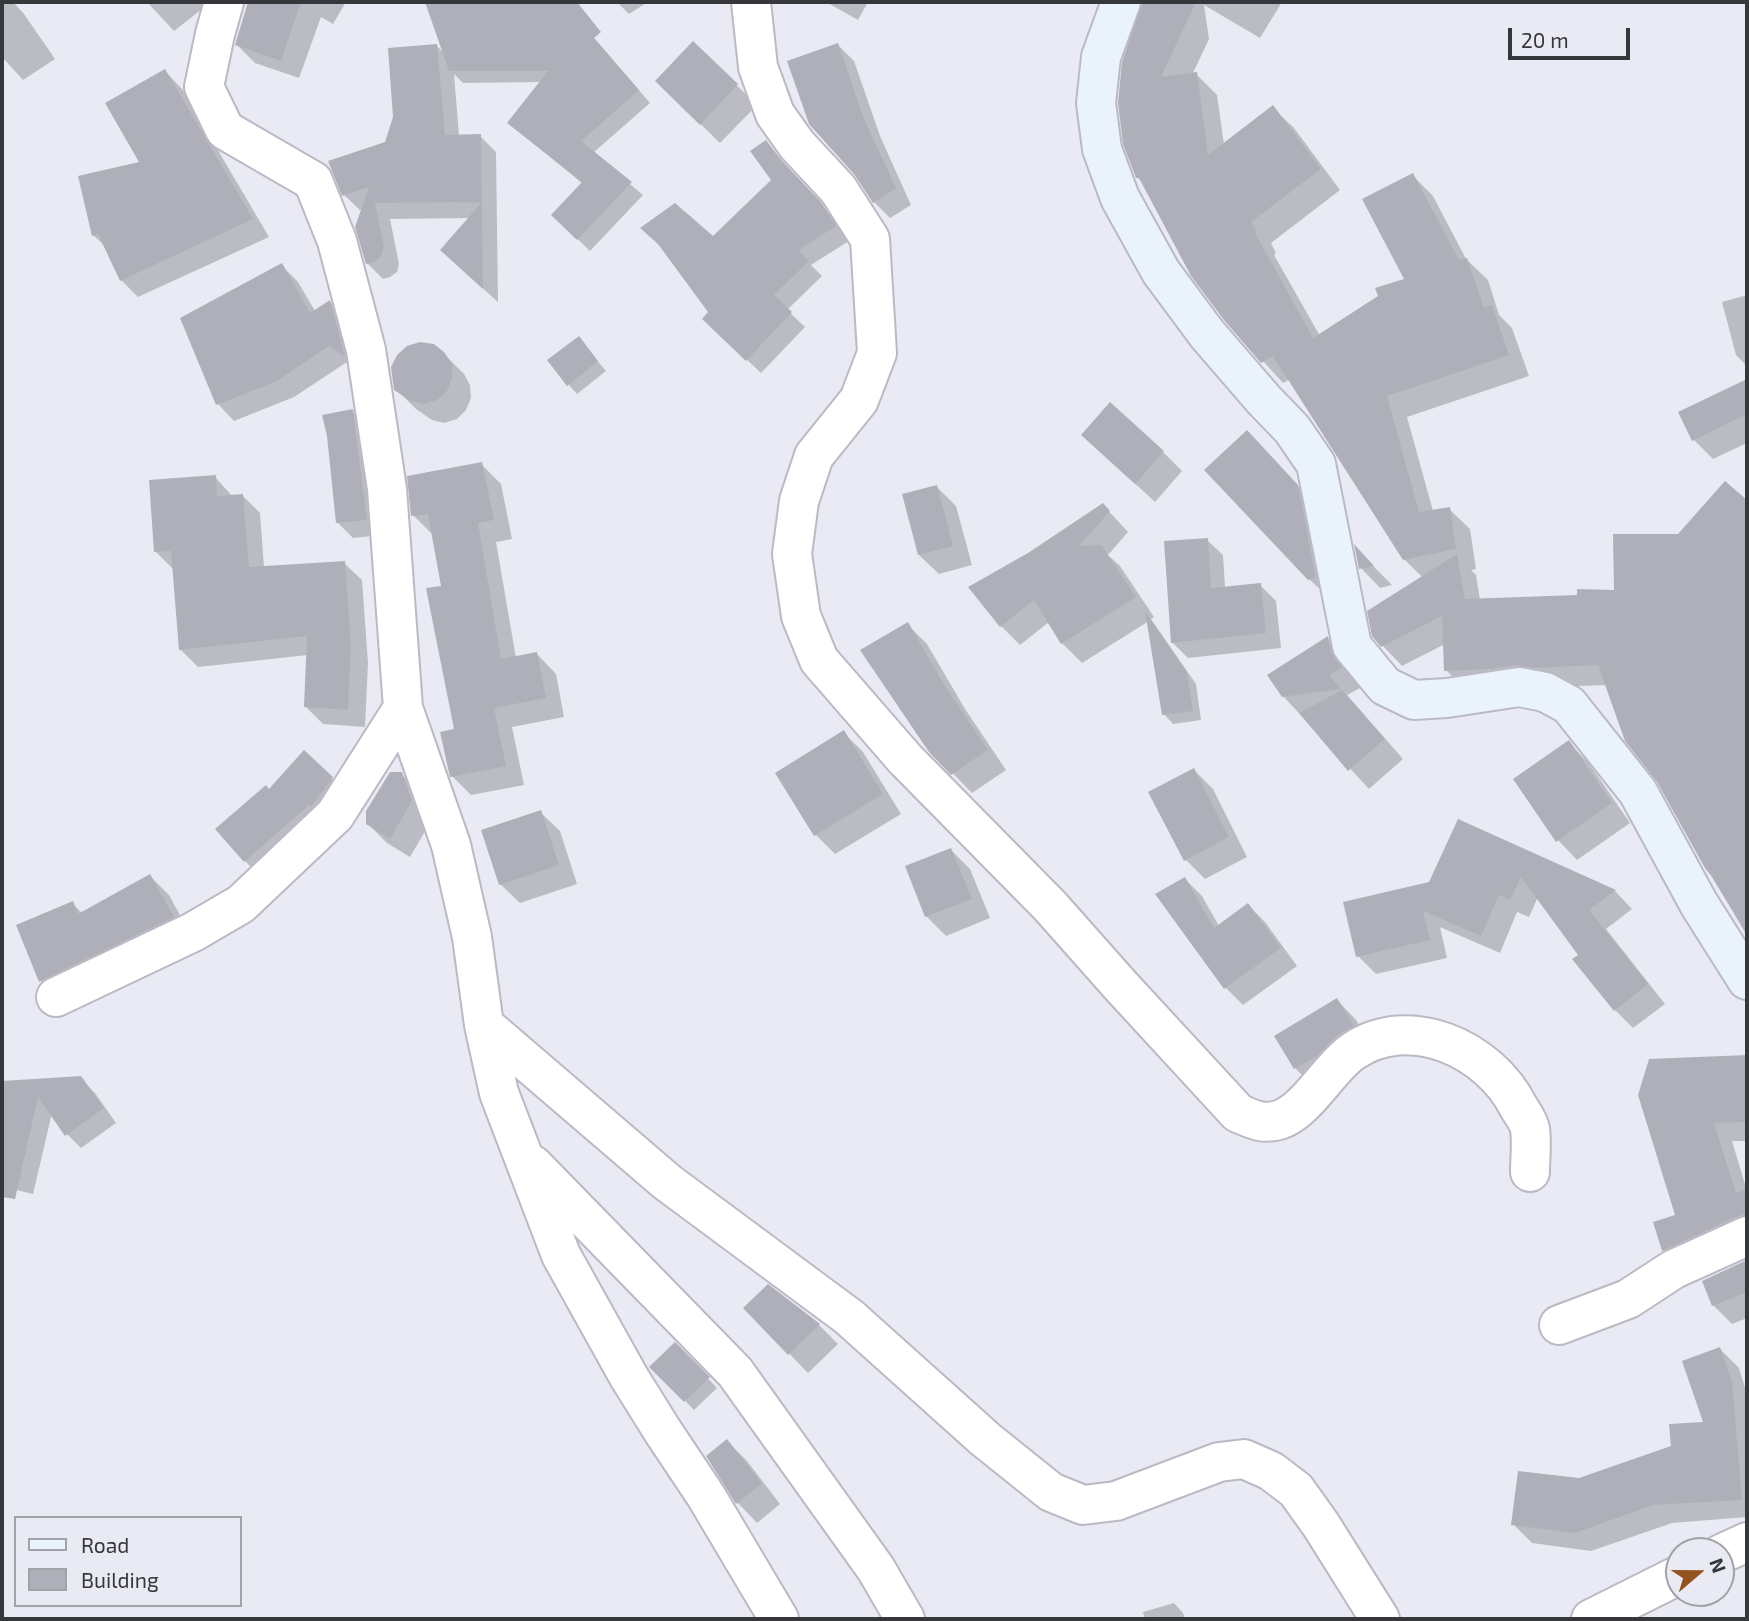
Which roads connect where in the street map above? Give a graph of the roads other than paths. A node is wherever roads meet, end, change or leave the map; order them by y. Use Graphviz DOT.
graph roads {
  1 [pos="224,2"];
  2 [pos="751,2"];
  3 [pos="1121,2"];
  4 [pos="403,708"];
  5 [pos="1747,980"];
  6 [pos="56,997"];
  7 [pos="484,1026"];
  8 [pos="521,1152"];
  9 [pos="1530,1172"];
  10 [pos="1747,1236"];
  11 [pos="1559,1325"];
  12 [pos="1665,1582"];
  13 [pos="779,1619"];
  14 [pos="905,1619"];
  15 [pos="1380,1619"];
  16 [pos="1591,1619"];
  1 -- 4 [label="street"];
  2 -- 9 [label="street"];
  3 -- 5 [label="street"];
  4 -- 6 [label="street"];
  4 -- 7 [label="street"];
  7 -- 8 [label="street"];
  7 -- 15 [label="street"];
  8 -- 13 [label="street"];
  8 -- 14 [label="street"];
  10 -- 11 [label="street"];
  12 -- 16 [label="street"];
}
